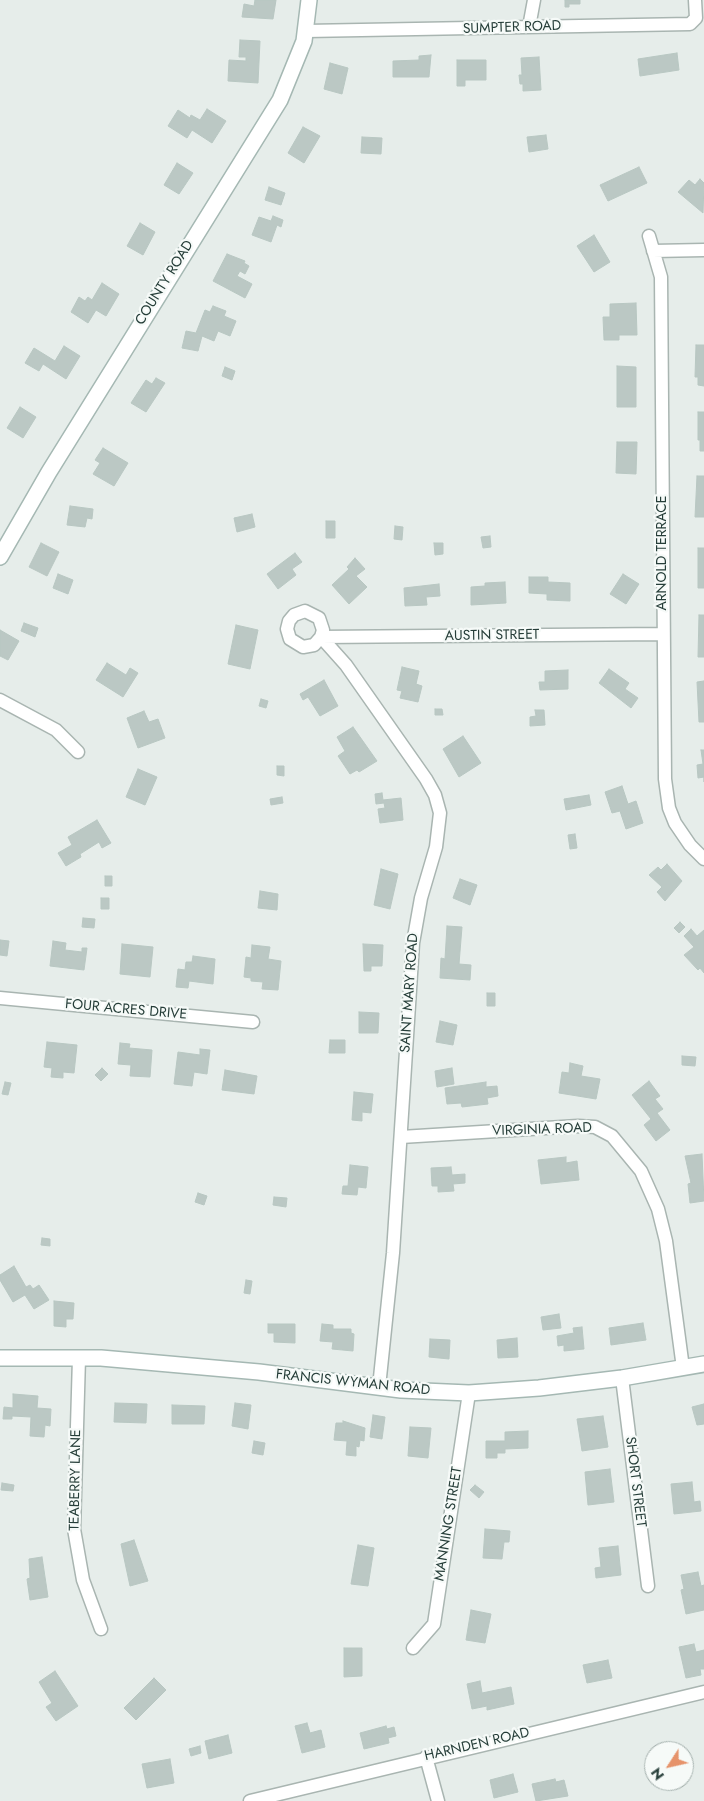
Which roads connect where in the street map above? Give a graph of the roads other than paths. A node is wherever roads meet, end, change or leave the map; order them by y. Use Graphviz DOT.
graph roads {
  1 [pos="309,0"];
  2 [pos="534,0"];
  3 [pos="695,0"];
  4 [pos="529,27"];
  5 [pos="306,31"];
  6 [pos="649,236"];
  7 [pos="704,250"];
  8 [pos="653,251"];
  9 [pos="0,557"];
  10 [pos="663,634"];
  11 [pos="321,637"];
  12 [pos="0,700"];
  13 [pos="78,752"];
  14 [pos="704,859"];
  15 [pos="0,998"];
  16 [pos="253,1022"];
  17 [pos="401,1137"];
  18 [pos="0,1358"];
  19 [pos="79,1358"];
  20 [pos="704,1364"];
  21 [pos="683,1368"];
  22 [pos="622,1378"];
  23 [pos="379,1388"];
  24 [pos="469,1393"];
  25 [pos="648,1586"];
  26 [pos="101,1629"];
  27 [pos="413,1648"];
  28 [pos="704,1692"];
  29 [pos="426,1757"];
  30 [pos="250,1801"];
  31 [pos="438,1801"];
  1 -- 5 [label="main road, COUNTY ROAD"];
  2 -- 4 [label="street"];
  3 -- 4 [label="street, SUMPTER ROAD"];
  4 -- 5 [label="street, SUMPTER ROAD"];
  5 -- 9 [label="main road, COUNTY ROAD"];
  6 -- 8 [label="street, ARNOLD TERRACE"];
  7 -- 8 [label="street"];
  8 -- 10 [label="street, ARNOLD TERRACE"];
  10 -- 11 [label="street, AUSTIN STREET"];
  10 -- 14 [label="street, ARNOLD TERRACE"];
  11 -- 17 [label="street, SAINT MARY ROAD"];
  12 -- 13 [label="street"];
  15 -- 16 [label="street, FOUR ACRES DRIVE"];
  17 -- 21 [label="street, VIRGINIA ROAD"];
  17 -- 23 [label="street, SAINT MARY ROAD"];
  18 -- 19 [label="main road, FRANCIS WYMAN ROAD"];
  19 -- 23 [label="main road, FRANCIS WYMAN ROAD"];
  19 -- 26 [label="street, TEABERRY LANE"];
  20 -- 21 [label="main road, FRANCIS WYMAN ROAD"];
  21 -- 22 [label="main road, FRANCIS WYMAN ROAD"];
  22 -- 24 [label="main road, FRANCIS WYMAN ROAD"];
  22 -- 25 [label="street, SHORT STREET"];
  23 -- 24 [label="main road, FRANCIS WYMAN ROAD"];
  24 -- 27 [label="street, MANNING STREET"];
  28 -- 29 [label="street, HARNDEN ROAD"];
  29 -- 30 [label="street, HARNDEN ROAD"];
  29 -- 31 [label="street"];
}
